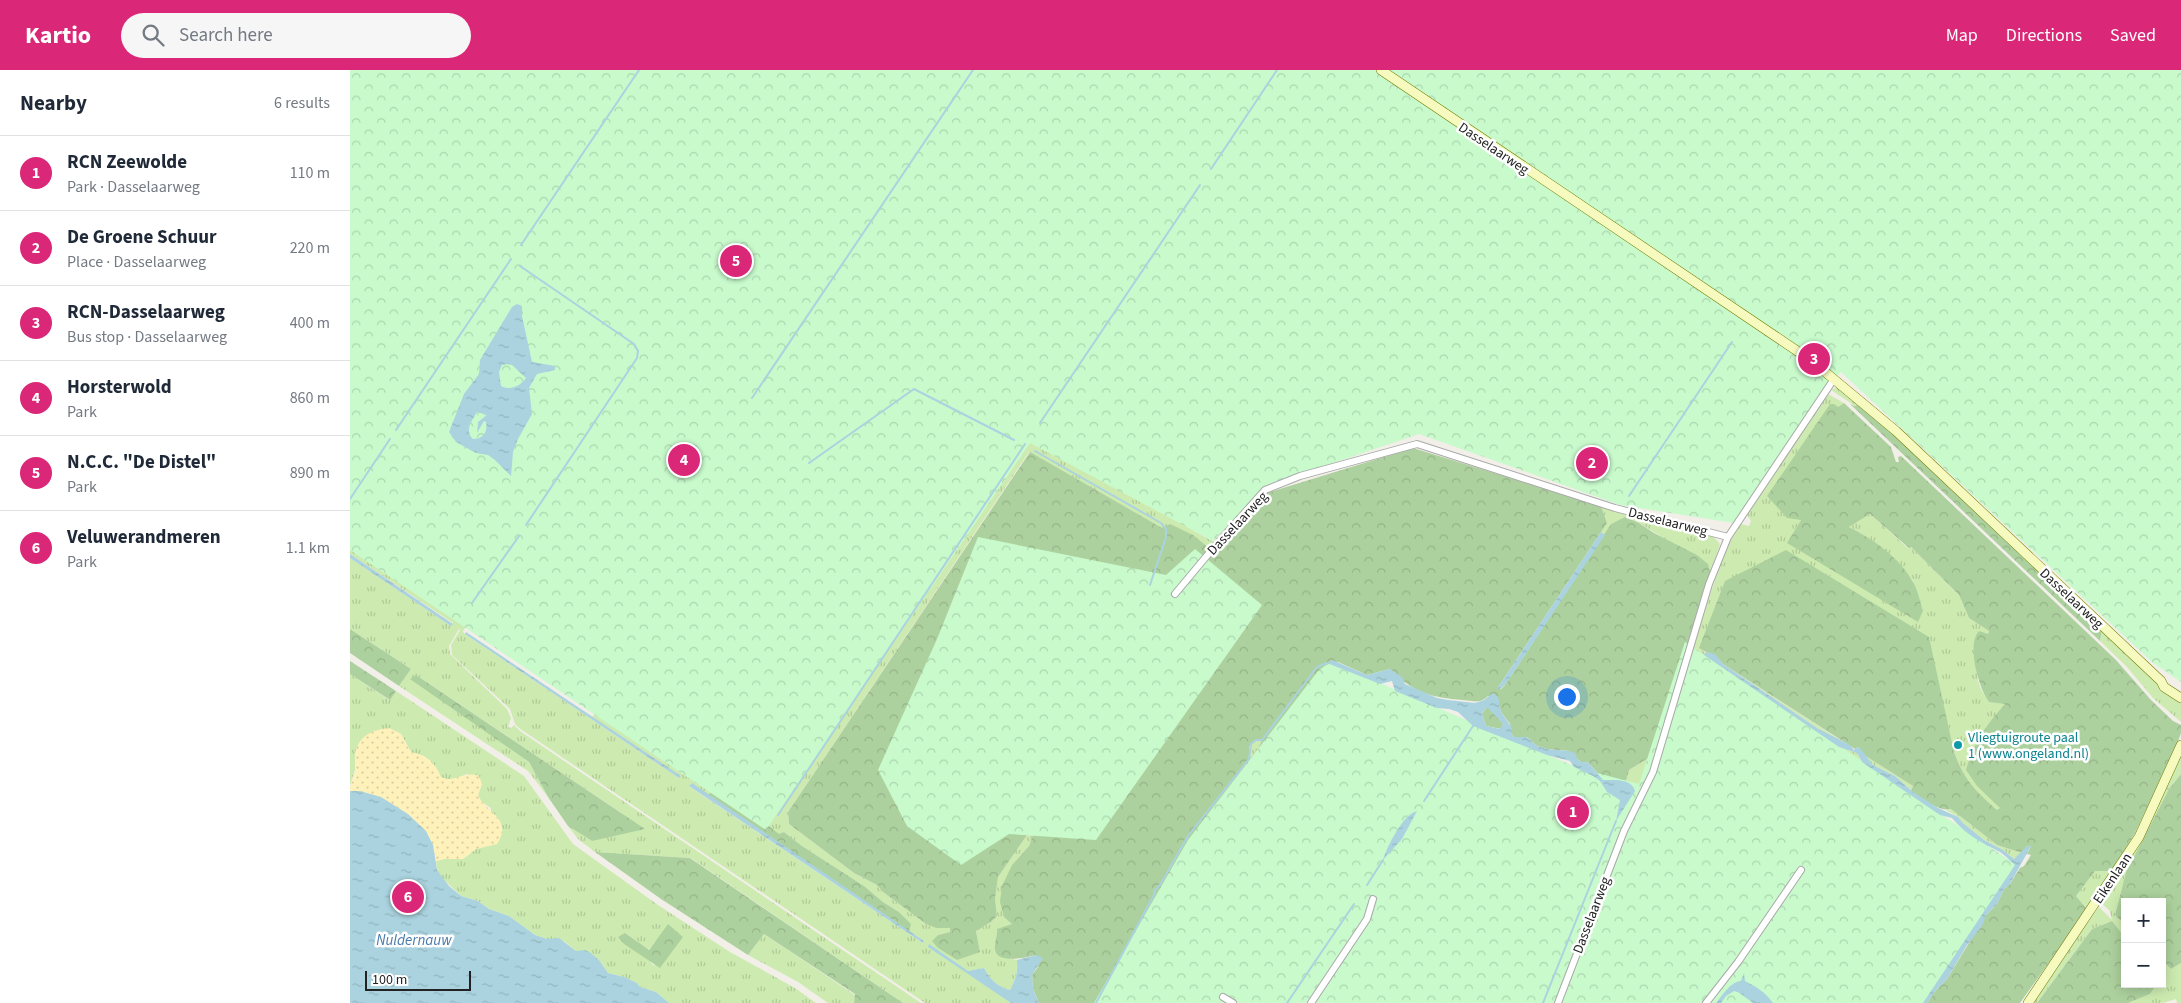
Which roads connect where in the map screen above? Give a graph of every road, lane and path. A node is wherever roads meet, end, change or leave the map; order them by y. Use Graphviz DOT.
graph roads {
  1 [pos="1381,70"];
  2 [pos="1834,379"];
  3 [pos="1728,537"];
  4 [pos="1175,594"];
  5 [pos="2162,681"];
  6 [pos="2181,691"];
  7 [pos="2181,698"];
  8 [pos="2181,746"];
  9 [pos="1802,870"];
  10 [pos="1373,899"];
  11 [pos="1223,997"];
  12 [pos="1233,1003"];
  13 [pos="1311,1003"];
  14 [pos="1558,1003"];
  15 [pos="1706,1003"];
  16 [pos="2028,1003"];
  1 -- 2 [label="street, Dasselaarweg"];
  2 -- 3 [label="street"];
  2 -- 5 [label="street, Dasselaarweg"];
  3 -- 4 [label="street, Dasselaarweg"];
  3 -- 14 [label="street, Dasselaarweg"];
  5 -- 6 [label="street, Dasselaarweg"];
  5 -- 7 [label="street, Dasselaarweg"];
  8 -- 16 [label="street, Eikenlaan"];
  9 -- 15 [label="street"];
  10 -- 13 [label="street"];
  11 -- 12 [label="street"];
}
